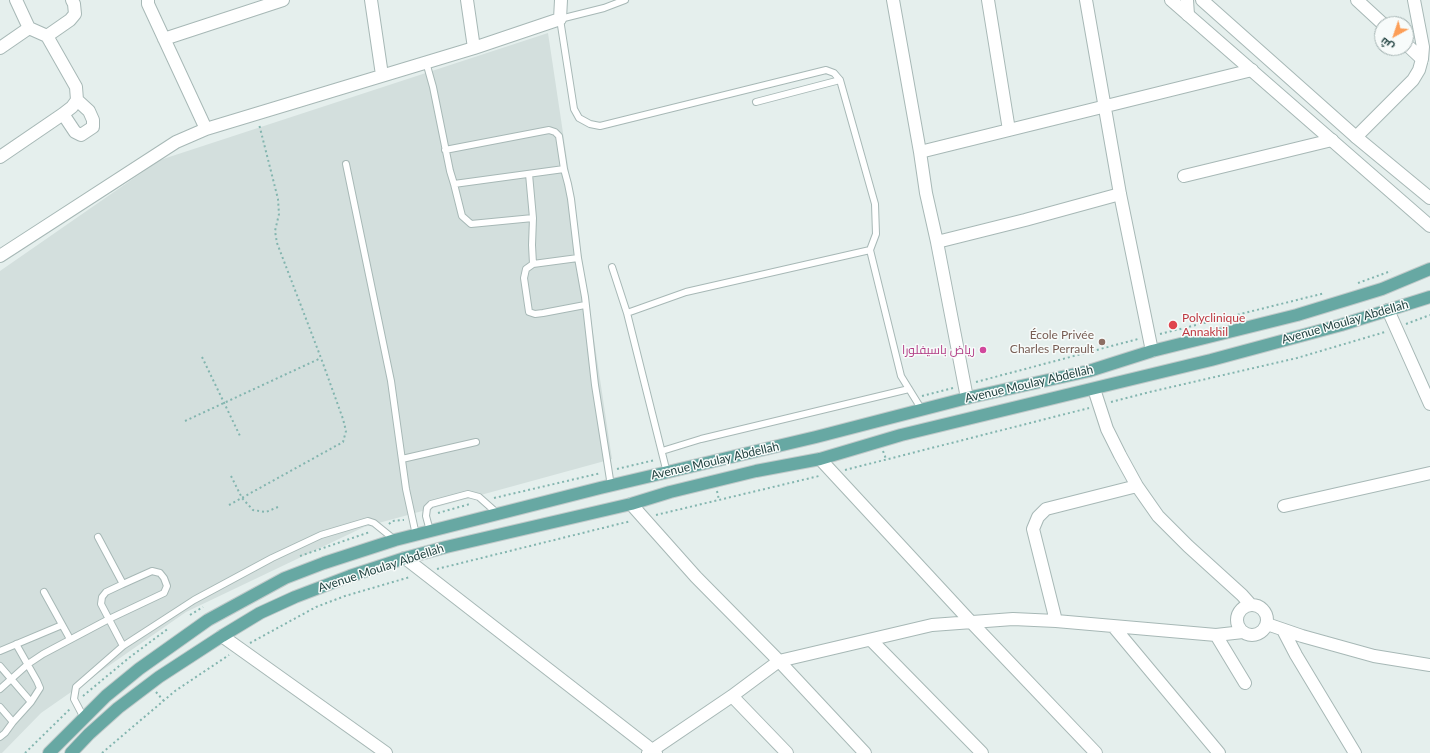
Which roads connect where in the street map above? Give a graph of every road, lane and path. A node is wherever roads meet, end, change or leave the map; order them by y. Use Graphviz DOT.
graph roads {
  1 [pos="16,0"];
  2 [pos="72,0"];
  3 [pos="148,0"];
  4 [pos="283,0"];
  5 [pos="371,0"];
  6 [pos="467,0"];
  7 [pos="561,0"];
  8 [pos="625,0"];
  9 [pos="893,0"];
  10 [pos="988,0"];
  11 [pos="1086,0"];
  12 [pos="1171,0"];
  13 [pos="1187,0"];
  14 [pos="1202,0"];
  15 [pos="1356,0"];
  16 [pos="1414,0"];
  17 [pos="1188,15"];
  18 [pos="1374,16"];
  19 [pos="560,19"];
  20 [pos="29,28"];
  21 [pos="47,36"];
  22 [pos="164,39"];
  23 [pos="0,48"];
  24 [pos="474,48"];
  25 [pos="1414,51"];
  26 [pos="1422,58"];
  27 [pos="426,62"];
  28 [pos="1252,70"];
  29 [pos="382,75"];
  30 [pos="840,80"];
  31 [pos="77,100"];
  32 [pos="756,102"];
  33 [pos="1105,105"];
  34 [pos="258,113"];
  35 [pos="62,114"];
  36 [pos="206,129"];
  37 [pos="1009,130"];
  38 [pos="1356,137"];
  39 [pos="1332,140"];
  40 [pos="445,150"];
  41 [pos="920,152"];
  42 [pos="0,157"];
  43 [pos="346,164"];
  44 [pos="564,169"];
  45 [pos="529,174"];
  46 [pos="1184,176"];
  47 [pos="454,184"];
  48 [pos="1120,194"];
  49 [pos="1430,198"];
  50 [pos="533,218"];
  51 [pos="1430,226"];
  52 [pos="937,242"];
  53 [pos="870,250"];
  54 [pos="0,256"];
  55 [pos="578,258"];
  56 [pos="533,264"];
  57 [pos="612,267"];
  58 [pos="1430,269"];
  59 [pos="1430,297"];
  60 [pos="585,305"];
  61 [pos="1388,310"];
  62 [pos="627,313"];
  63 [pos="1430,315"];
  64 [pos="1396,328"];
  65 [pos="1152,351"];
  66 [pos="202,357"];
  67 [pos="321,358"];
  68 [pos="909,389"];
  69 [pos="1094,389"];
  70 [pos="967,398"];
  71 [pos="224,403"];
  72 [pos="1430,404"];
  73 [pos="1099,405"];
  74 [pos="922,410"];
  75 [pos="185,422"];
  76 [pos="241,438"];
  77 [pos="476,442"];
  78 [pos="662,451"];
  79 [pos="402,458"];
  80 [pos="820,459"];
  81 [pos="667,473"];
  82 [pos="833,473"];
  83 [pos="1430,473"];
  84 [pos="231,476"];
  85 [pos="611,486"];
  86 [pos="1137,486"];
  87 [pos="242,498"];
  88 [pos="631,504"];
  89 [pos="229,505"];
  90 [pos="1284,506"];
  91 [pos="278,507"];
  92 [pos="499,514"];
  93 [pos="643,518"];
  94 [pos="430,531"];
  95 [pos="416,535"];
  96 [pos="98,537"];
  97 [pos="395,540"];
  98 [pos="405,558"];
  99 [pos="424,572"];
  100 [pos="123,584"];
  101 [pos="44,592"];
  102 [pos="1250,604"];
  103 [pos="109,619"];
  104 [pos="1056,621"];
  105 [pos="971,622"];
  106 [pos="62,624"];
  107 [pos="1267,624"];
  108 [pos="1113,626"];
  109 [pos="1283,630"];
  110 [pos="1243,632"];
  111 [pos="1216,635"];
  112 [pos="222,636"];
  113 [pos="70,639"];
  114 [pos="871,640"];
  115 [pos="16,644"];
  116 [pos="123,646"];
  117 [pos="240,648"];
  118 [pos="0,651"];
  119 [pos="779,662"];
  120 [pos="28,664"];
  121 [pos="1430,665"];
  122 [pos="0,666"];
  123 [pos="10,679"];
  124 [pos="1245,683"];
  125 [pos="0,690"];
  126 [pos="732,696"];
  127 [pos="32,702"];
  128 [pos="0,708"];
  129 [pos="84,718"];
  130 [pos="13,722"];
  131 [pos="0,737"];
  132 [pos="652,752"];
  133 [pos="49,753"];
  134 [pos="71,753"];
  135 [pos="102,753"];
  136 [pos="386,753"];
  137 [pos="787,753"];
  138 [pos="865,753"];
  139 [pos="982,753"];
  140 [pos="1096,753"];
  141 [pos="1219,753"];
  142 [pos="1355,753"];
  1 -- 20 [label="street"];
  2 -- 21 [label="street"];
  3 -- 22 [label="street"];
  4 -- 22 [label="street"];
  5 -- 29 [label="street"];
  6 -- 24 [label="street"];
  7 -- 19 [label="street"];
  8 -- 19 [label="lane"];
  9 -- 41 [label="street"];
  10 -- 37 [label="street"];
  11 -- 33 [label="street"];
  12 -- 17 [label="street"];
  13 -- 17 [label="street"];
  14 -- 38 [label="street"];
  15 -- 18 [label="street"];
  16 -- 26 [label="street"];
  17 -- 28 [label="street"];
  19 -- 24 [label="street"];
  19 -- 30 [label="lane"];
  20 -- 21 [label="street"];
  20 -- 23 [label="street"];
  21 -- 31 [label="street"];
  22 -- 36 [label="street"];
  24 -- 27 [label="street"];
  25 -- 26 [label="street"];
  26 -- 38 [label="street"];
  27 -- 29 [label="street"];
  27 -- 40 [label="lane"];
  28 -- 33 [label="street"];
  28 -- 39 [label="street"];
  29 -- 34 [label="street"];
  30 -- 32 [label="lane"];
  30 -- 53 [label="lane"];
  31 -- 35 [label="street"];
  31 -- 35 [label="street"];
  33 -- 37 [label="street"];
  33 -- 48 [label="street"];
  34 -- 36 [label="street"];
  34 -- 67 [label="path"];
  35 -- 42 [label="street"];
  36 -- 54 [label="street"];
  37 -- 41 [label="street"];
  38 -- 49 [label="street"];
  39 -- 46 [label="street"];
  39 -- 51 [label="street"];
  40 -- 44 [label="lane"];
  40 -- 47 [label="lane"];
  41 -- 52 [label="street"];
  43 -- 79 [label="lane"];
  44 -- 45 [label="lane"];
  44 -- 55 [label="lane"];
  45 -- 47 [label="lane"];
  45 -- 50 [label="lane"];
  47 -- 50 [label="lane"];
  48 -- 52 [label="street"];
  48 -- 65 [label="street"];
  50 -- 56 [label="lane"];
  52 -- 70 [label="street"];
  53 -- 62 [label="lane"];
  53 -- 68 [label="lane"];
  55 -- 56 [label="lane"];
  55 -- 60 [label="lane"];
  56 -- 60 [label="lane"];
  57 -- 62 [label="lane"];
  58 -- 65 [label="main road, Avenue Moulay Abdellah"];
  59 -- 61 [label="main road, Avenue Moulay Abdellah"];
  60 -- 85 [label="lane"];
  61 -- 64 [label="street"];
  61 -- 69 [label="main road, Avenue Moulay Abdellah"];
  62 -- 78 [label="lane"];
  63 -- 64 [label="path"];
  64 -- 72 [label="street"];
  64 -- 73 [label="path"];
  65 -- 70 [label="main road, Avenue Moulay Abdellah"];
  66 -- 71 [label="path"];
  67 -- 71 [label="path"];
  67 -- 87 [label="path"];
  68 -- 74 [label="lane"];
  68 -- 78 [label="lane"];
  69 -- 73 [label="street"];
  69 -- 80 [label="main road, Avenue Moulay Abdellah"];
  70 -- 74 [label="main road, Avenue Moulay Abdellah"];
  71 -- 75 [label="path"];
  71 -- 76 [label="path"];
  73 -- 82 [label="path"];
  73 -- 86 [label="street"];
  74 -- 81 [label="main road, Avenue Moulay Abdellah"];
  77 -- 79 [label="lane"];
  78 -- 81 [label="lane"];
  79 -- 95 [label="lane"];
  80 -- 82 [label="street"];
  80 -- 88 [label="main road, Avenue Moulay Abdellah"];
  81 -- 85 [label="main road, Avenue Moulay Abdellah"];
  82 -- 93 [label="path"];
  82 -- 105 [label="street"];
  83 -- 90 [label="street"];
  84 -- 87 [label="path"];
  85 -- 92 [label="main road, Avenue Moulay Abdellah"];
  86 -- 102 [label="street"];
  86 -- 104 [label="street"];
  87 -- 89 [label="path"];
  87 -- 91 [label="path"];
  88 -- 93 [label="street"];
  88 -- 98 [label="main road, Avenue Moulay Abdellah"];
  92 -- 94 [label="main road, Avenue Moulay Abdellah"];
  92 -- 94 [label="lane"];
  93 -- 99 [label="path"];
  93 -- 119 [label="street"];
  94 -- 95 [label="main road, Avenue Moulay Abdellah"];
  95 -- 97 [label="main road, Avenue Moulay Abdellah"];
  96 -- 100 [label="lane"];
  97 -- 116 [label="lane"];
  97 -- 129 [label="main road, Avenue Moulay Abdellah"];
  98 -- 99 [label="street"];
  98 -- 112 [label="main road, Avenue Moulay Abdellah"];
  99 -- 117 [label="path"];
  99 -- 132 [label="street"];
  100 -- 103 [label="lane"];
  100 -- 103 [label="lane"];
  101 -- 106 [label="lane"];
  102 -- 107 [label="street"];
  102 -- 110 [label="street"];
  103 -- 113 [label="lane"];
  103 -- 116 [label="lane"];
  104 -- 105 [label="street"];
  104 -- 108 [label="street"];
  105 -- 114 [label="street"];
  105 -- 140 [label="street"];
  106 -- 113 [label="lane"];
  106 -- 115 [label="lane"];
  107 -- 109 [label="street"];
  107 -- 110 [label="street"];
  108 -- 111 [label="street"];
  108 -- 141 [label="street"];
  109 -- 121 [label="street"];
  109 -- 142 [label="street"];
  110 -- 111 [label="street"];
  111 -- 124 [label="street"];
  112 -- 117 [label="street"];
  112 -- 134 [label="main road, Avenue Moulay Abdellah"];
  113 -- 120 [label="lane"];
  114 -- 119 [label="street"];
  114 -- 139 [label="street"];
  115 -- 118 [label="lane"];
  115 -- 120 [label="lane"];
  116 -- 129 [label="lane"];
  117 -- 135 [label="path"];
  117 -- 136 [label="street"];
  119 -- 126 [label="street"];
  119 -- 138 [label="street"];
  120 -- 123 [label="lane"];
  120 -- 127 [label="lane"];
  122 -- 123 [label="lane"];
  123 -- 125 [label="lane"];
  123 -- 127 [label="lane"];
  126 -- 132 [label="street"];
  126 -- 137 [label="street"];
  127 -- 130 [label="lane"];
  128 -- 130 [label="lane"];
  129 -- 133 [label="main road, Avenue Moulay Abdellah"];
  130 -- 131 [label="lane"];
}
